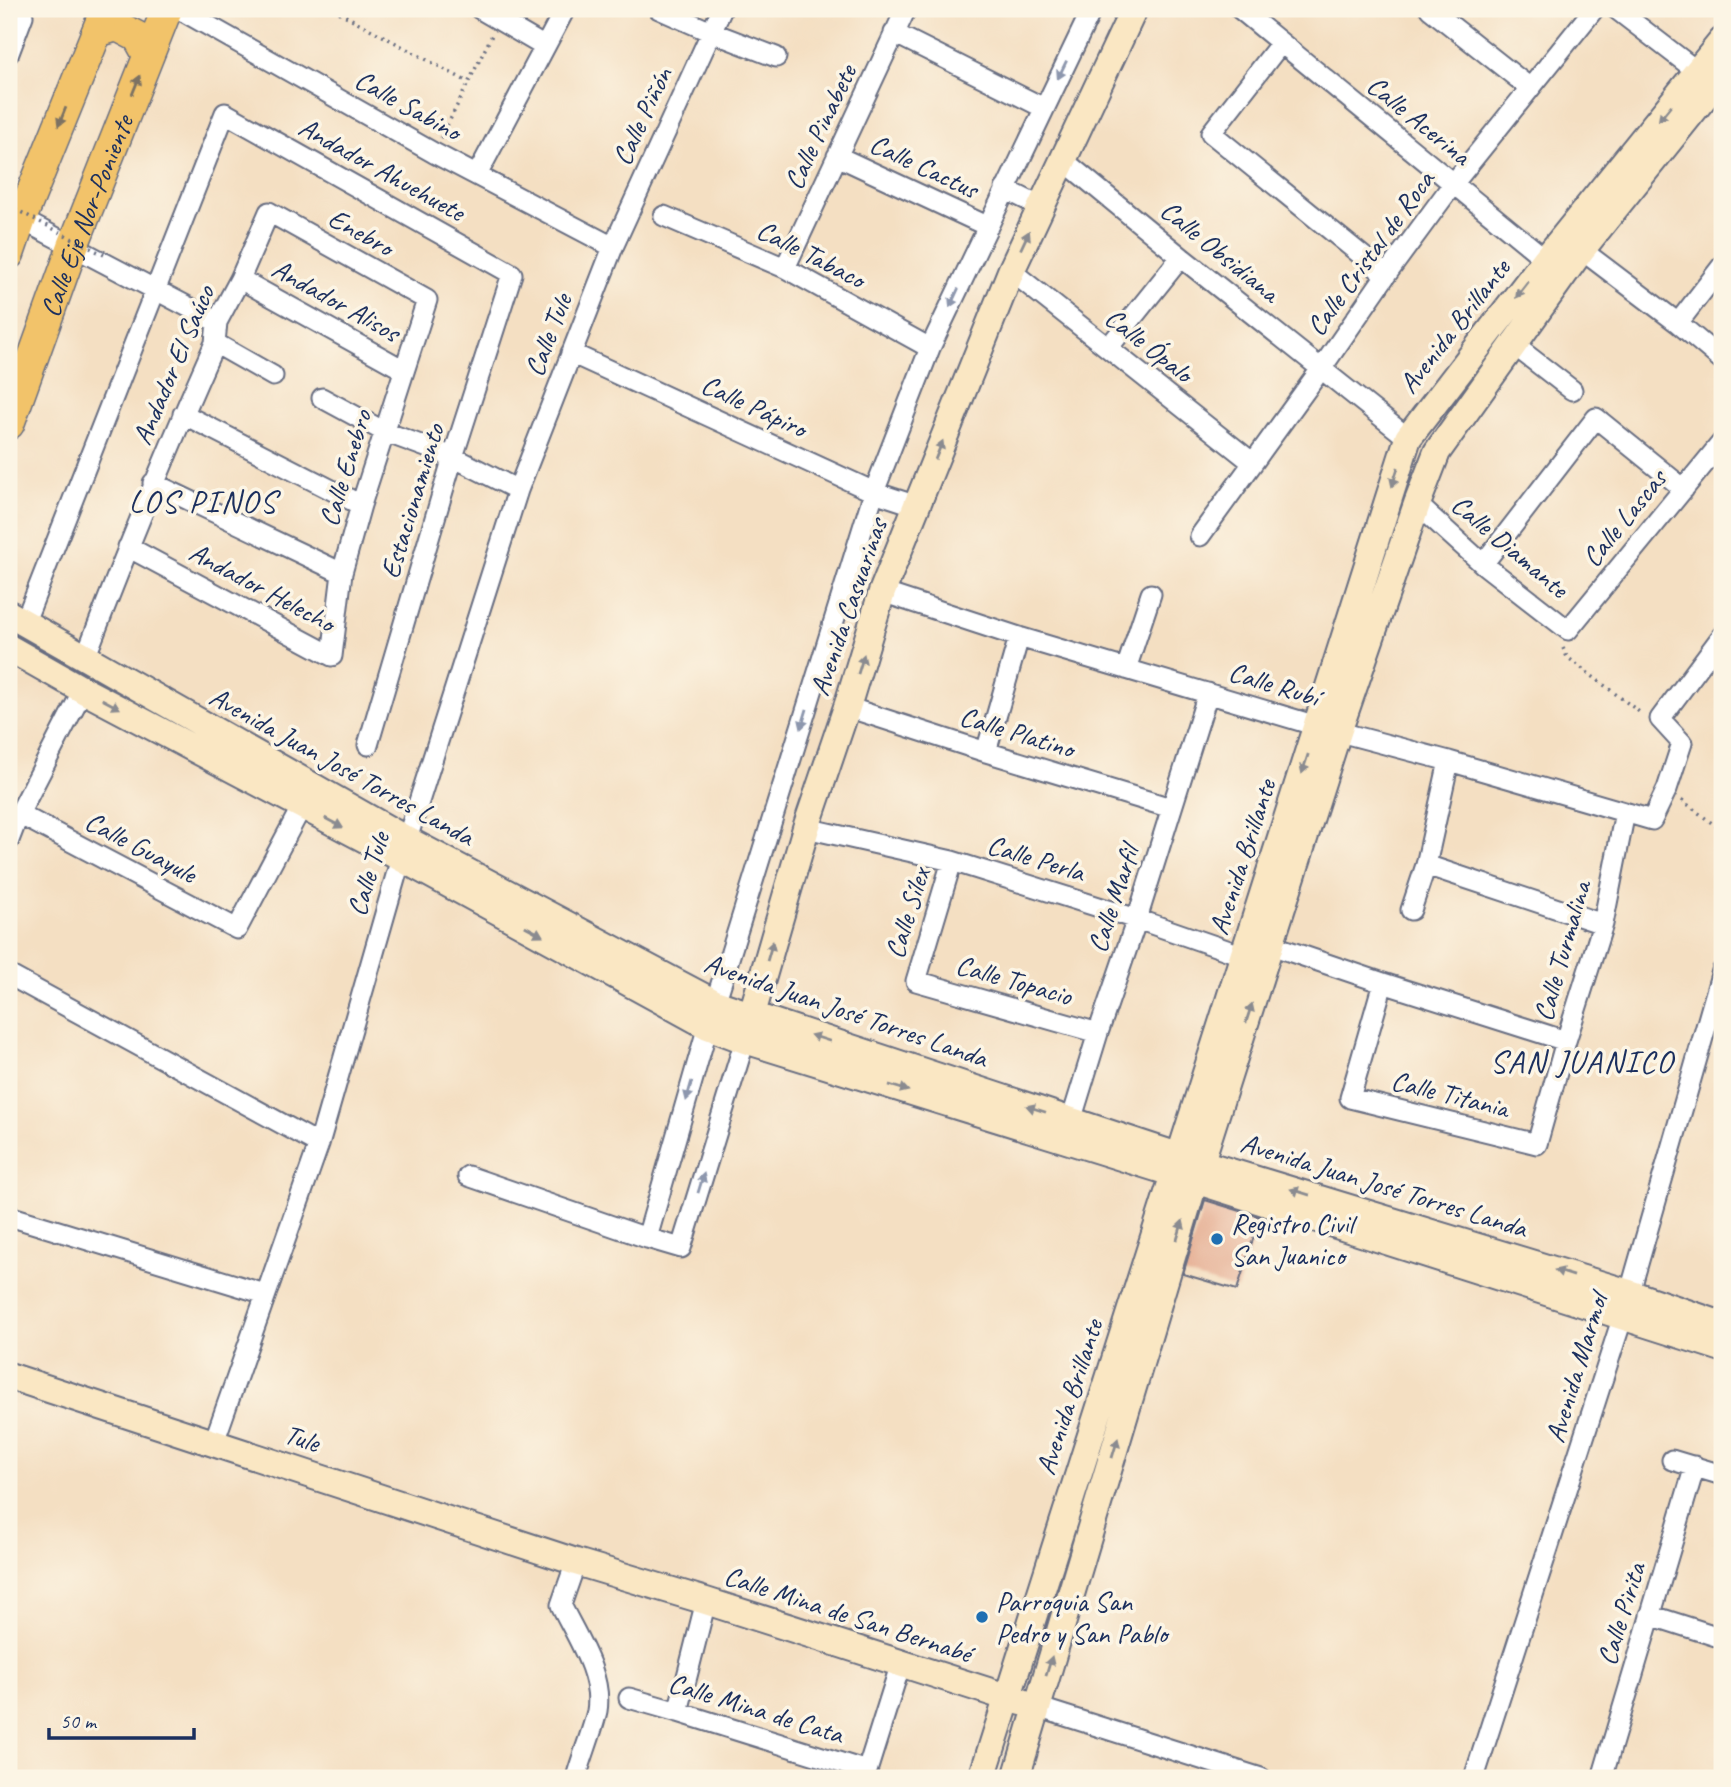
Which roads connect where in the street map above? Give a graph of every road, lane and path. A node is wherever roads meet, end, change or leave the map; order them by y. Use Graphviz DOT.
graph roads {
  1 [pos="167,9"];
  2 [pos="179,9"];
  3 [pos="333,9"];
  4 [pos="480,9"];
  5 [pos="565,9"];
  6 [pos="659,9"];
  7 [pos="722,9"];
  8 [pos="905,9"];
  9 [pos="1092,9"];
  10 [pos="1134,9"];
  11 [pos="1240,9"];
  12 [pos="1430,9"];
  13 [pos="1594,9"];
  14 [pos="1616,9"];
  15 [pos="23,16"];
  16 [pos="102,20"];
  17 [pos="499,20"];
  18 [pos="710,32"];
  19 [pos="894,33"];
  20 [pos="1722,41"];
  21 [pos="1281,43"];
  22 [pos="545,47"];
  23 [pos="9,53"];
  24 [pos="148,55"];
  25 [pos="776,57"];
  26 [pos="1710,79"];
  27 [pos="468,82"];
  28 [pos="1530,88"];
  29 [pos="1044,108"];
  30 [pos="434,153"];
  31 [pos="837,156"];
  32 [pos="1063,160"];
  33 [pos="477,175"];
  34 [pos="1453,184"];
  35 [pos="1005,189"];
  36 [pos="1041,207"];
  37 [pos="13,212"];
  38 [pos="268,212"];
  39 [pos="664,216"];
  40 [pos="988,226"];
  41 [pos="1573,243"];
  42 [pos="72,246"];
  43 [pos="613,247"];
  44 [pos="9,254"];
  45 [pos="104,255"];
  46 [pos="1181,257"];
  47 [pos="1722,266"];
  48 [pos="1554,267"];
  49 [pos="785,268"];
  50 [pos="1011,271"];
  51 [pos="512,274"];
  52 [pos="1386,275"];
  53 [pos="240,279"];
  54 [pos="156,289"];
  55 [pos="427,300"];
  56 [pos="217,321"];
  57 [pos="1678,323"];
  58 [pos="215,343"];
  59 [pos="1514,345"];
  60 [pos="929,348"];
  61 [pos="1108,348"];
  62 [pos="571,353"];
  63 [pos="1722,360"];
  64 [pos="1321,369"];
  65 [pos="404,370"];
  66 [pos="273,376"];
  67 [pos="1572,390"];
  68 [pos="322,398"];
  69 [pos="183,414"];
  70 [pos="9,425"];
  71 [pos="385,432"];
  72 [pos="1408,438"];
  73 [pos="1722,442"];
  74 [pos="453,457"];
  75 [pos="1253,463"];
  76 [pos="153,483"];
  77 [pos="518,489"];
  78 [pos="1684,489"];
  79 [pos="874,492"];
  80 [pos="1417,504"];
  81 [pos="361,505"];
  82 [pos="916,506"];
  83 [pos="1200,536"];
  84 [pos="128,547"];
  85 [pos="1483,564"];
  86 [pos="342,573"];
  87 [pos="882,592"];
  88 [pos="1152,594"];
  89 [pos="16,619"];
  90 [pos="1568,630"];
  91 [pos="1722,636"];
  92 [pos="1019,637"];
  93 [pos="9,648"];
  94 [pos="332,656"];
  95 [pos="85,658"];
  96 [pos="1126,669"];
  97 [pos="83,690"];
  98 [pos="1208,693"];
  99 [pos="847,707"];
  100 [pos="1660,719"];
  101 [pos="1327,729"];
  102 [pos="368,745"];
  103 [pos="986,752"];
  104 [pos="1450,761"];
  105 [pos="1667,789"];
  106 [pos="302,806"];
  107 [pos="1171,808"];
  108 [pos="1625,812"];
  109 [pos="19,814"];
  110 [pos="806,828"];
  111 [pos="1722,831"];
  112 [pos="9,840"];
  113 [pos="404,849"];
  114 [pos="951,861"];
  115 [pos="1426,865"];
  116 [pos="1411,910"];
  117 [pos="1137,919"];
  118 [pos="1603,924"];
  119 [pos="1271,945"];
  120 [pos="1244,956"];
  121 [pos="1722,971"];
  122 [pos="9,975"];
  123 [pos="916,981"];
  124 [pos="1383,983"];
  125 [pos="712,1014"];
  126 [pos="748,1027"];
  127 [pos="1098,1032"];
  128 [pos="1566,1041"];
  129 [pos="1070,1121"];
  130 [pos="319,1144"];
  131 [pos="1537,1144"];
  132 [pos="1187,1168"];
  133 [pos="467,1175"];
  134 [pos="9,1216"];
  135 [pos="648,1238"];
  136 [pos="265,1294"];
  137 [pos="1626,1304"];
  138 [pos="1722,1325"];
  139 [pos="1722,1348"];
  140 [pos="9,1376"];
  141 [pos="214,1442"];
  142 [pos="1672,1460"];
  143 [pos="1695,1466"];
  144 [pos="1722,1475"];
  145 [pos="576,1562"];
  146 [pos="706,1601"];
  147 [pos="1650,1615"];
  148 [pos="1722,1639"];
  149 [pos="901,1663"];
  150 [pos="629,1698"];
  151 [pos="1007,1698"];
  152 [pos="1037,1707"];
  153 [pos="678,1712"];
  154 [pos="576,1778"];
  155 [pos="982,1778"];
  156 [pos="1016,1778"];
  157 [pos="1261,1778"];
  158 [pos="1474,1778"];
  159 [pos="1602,1778"];
  1 -- 24 [label="main road, Calle Eje Nor-Poniente"];
  2 -- 30 [label="street, Calle Sabino"];
  3 -- 27 [label="path"];
  4 -- 17 [label="street"];
  5 -- 22 [label="street"];
  6 -- 18 [label="street"];
  7 -- 18 [label="street, Calle Piñón"];
  8 -- 19 [label="street, Calle Pinabete"];
  9 -- 29 [label="street, Avenida Casuarinas, one-way"];
  10 -- 32 [label="main road, Avenida Casuarinas"];
  11 -- 21 [label="street, Calle Acerina"];
  12 -- 28 [label="street"];
  13 -- 28 [label="street, Calle Cristal de Roca"];
  14 -- 26 [label="street"];
  15 -- 23 [label="street"];
  16 -- 24 [label="main road"];
  16 -- 37 [label="main road, Calle Eje Nor-Poniente, one-way"];
  17 -- 22 [label="street"];
  17 -- 27 [label="path"];
  18 -- 25 [label="street"];
  18 -- 43 [label="street, Calle Piñón"];
  19 -- 29 [label="street"];
  19 -- 31 [label="street, Calle Pinabete"];
  20 -- 26 [label="main road, Avenida Brillante"];
  21 -- 34 [label="street, Calle Acerina"];
  21 -- 52 [label="street"];
  22 -- 33 [label="street"];
  42 -- 24 [label="main road, Calle Eje Nor-Poniente, one-way"];
  26 -- 41 [label="main road, Avenida Brillante"];
  27 -- 30 [label="path"];
  28 -- 34 [label="street, Calle Cristal de Roca"];
  29 -- 35 [label="street, Avenida Casuarinas"];
  30 -- 33 [label="street, Calle Sabino"];
  31 -- 40 [label="street, Calle Cactus"];
  31 -- 49 [label="street, Calle Pinabete"];
  32 -- 36 [label="main road, Avenida Casuarinas"];
  32 -- 46 [label="street, Calle Obsidiana"];
  33 -- 43 [label="street, Calle Sabino"];
  34 -- 48 [label="street, Calle Acerina"];
  34 -- 52 [label="street, Calle Cristal de Roca"];
  35 -- 36 [label="street"];
  35 -- 40 [label="street, Avenida Casuarinas"];
  50 -- 36 [label="main road, Avenida Casuarinas, one-way"];
  37 -- 42 [label="street"];
  37 -- 44 [label="main road, Calle Eje Nor-Poniente"];
  37 -- 45 [label="path, bridge"];
  38 -- 53 [label="street, Andador El Saúco"];
  38 -- 55 [label="street, Enebro"];
  39 -- 49 [label="street, Calle Tabaco"];
  40 -- 60 [label="street, Avenida Casuarinas, one-way"];
  41 -- 48 [label="main road, Avenida Brillante"];
  41 -- 57 [label="street"];
  42 -- 54 [label="street"];
  42 -- 70 [label="main road, Calle Eje Nor-Poniente"];
  43 -- 62 [label="street, Calle Tule"];
  46 -- 61 [label="street"];
  46 -- 64 [label="street, Calle Obsidiana"];
  47 -- 57 [label="street"];
  48 -- 59 [label="main road, Avenida Brillante"];
  48 -- 72 [label="main road, Avenida Brillante, one-way"];
  49 -- 60 [label="street, Calle Tabaco"];
  50 -- 61 [label="street, Calle Ópalo"];
  82 -- 50 [label="main road, Avenida Casuarinas, one-way"];
  51 -- 54 [label="street, Andador Ahuehuete"];
  51 -- 74 [label="street, Estacionamiento"];
  52 -- 64 [label="street, Calle Cristal de Roca"];
  53 -- 56 [label="street, Andador El Saúco"];
  53 -- 65 [label="street, Andador Alisos"];
  54 -- 56 [label="street"];
  54 -- 89 [label="street"];
  55 -- 65 [label="street, Calle Enebro"];
  56 -- 58 [label="street, Andador El Saúco"];
  57 -- 63 [label="street"];
  58 -- 66 [label="street"];
  58 -- 69 [label="street, Andador El Saúco"];
  59 -- 67 [label="street"];
  59 -- 80 [label="main road, Avenida Brillante"];
  60 -- 79 [label="street, Avenida Casuarinas"];
  61 -- 75 [label="street, Calle Ópalo"];
  62 -- 77 [label="street, Calle Tule"];
  62 -- 79 [label="street, Calle Pápiro"];
  64 -- 72 [label="street, Calle Obsidiana"];
  64 -- 75 [label="street, Calle Cristal de Roca"];
  65 -- 71 [label="street, Calle Enebro"];
  68 -- 71 [label="street"];
  69 -- 76 [label="street, Andador El Saúco"];
  69 -- 81 [label="street"];
  71 -- 74 [label="street"];
  71 -- 81 [label="street, Calle Enebro"];
  72 -- 101 [label="main road, Avenida Brillante, one-way"];
  73 -- 78 [label="street, Calle Lascas"];
  74 -- 77 [label="street"];
  74 -- 102 [label="street, Estacionamiento"];
  75 -- 83 [label="street, Calle Cristal de Roca"];
  76 -- 84 [label="street, Andador El Saúco"];
  76 -- 86 [label="street"];
  77 -- 113 [label="street, Calle Tule"];
  78 -- 85 [label="street"];
  78 -- 90 [label="street, Calle Lascas"];
  79 -- 82 [label="street, Calle Pápiro"];
  79 -- 125 [label="street, Avenida Casuarinas, one-way"];
  80 -- 85 [label="street, Calle Diamante"];
  80 -- 101 [label="main road, Avenida Brillante"];
  81 -- 86 [label="street, Calle Enebro"];
  82 -- 87 [label="main road, Avenida Casuarinas"];
  84 -- 94 [label="street, Andador Helecho"];
  84 -- 95 [label="street, Andador El Saúco"];
  85 -- 90 [label="street, Calle Diamante"];
  86 -- 94 [label="street, Calle Enebro"];
  87 -- 92 [label="street, Calle Rubí"];
  99 -- 87 [label="main road, Avenida Casuarinas, one-way"];
  88 -- 96 [label="street"];
  89 -- 95 [label="main road, Avenida Juan José Torres Landa"];
  90 -- 100 [label="path"];
  91 -- 100 [label="street"];
  92 -- 96 [label="street, Calle Rubí"];
  92 -- 103 [label="street"];
  93 -- 97 [label="main road, Avenida Juan José Torres Landa"];
  95 -- 113 [label="main road, Avenida Juan José Torres Landa"];
  96 -- 98 [label="street, Calle Rubí"];
  97 -- 106 [label="main road, Avenida Juan José Torres Landa, one-way"];
  97 -- 109 [label="street"];
  98 -- 101 [label="street, Calle Rubí"];
  98 -- 107 [label="street, Calle Marfil"];
  99 -- 103 [label="street, Calle Platino"];
  99 -- 110 [label="main road, Avenida Casuarinas"];
  100 -- 105 [label="street"];
  101 -- 104 [label="street, Calle Rubí"];
  101 -- 119 [label="main road, Avenida Brillante"];
  101 -- 120 [label="main road, Avenida Brillante, one-way"];
  103 -- 107 [label="street, Calle Platino"];
  104 -- 108 [label="street, Calle Rubí"];
  104 -- 115 [label="street"];
  105 -- 108 [label="street, Calle Rubí"];
  105 -- 111 [label="path"];
  106 -- 109 [label="street, Calle Guayule"];
  106 -- 113 [label="main road, Avenida Juan José Torres Landa, one-way"];
  107 -- 117 [label="street, Calle Marfil"];
  108 -- 118 [label="street, Calle Turmalina"];
  109 -- 112 [label="street"];
  110 -- 114 [label="street, Calle Perla"];
  126 -- 110 [label="main road, Avenida Casuarinas, one-way"];
  113 -- 125 [label="main road, Avenida Juan José Torres Landa"];
  113 -- 130 [label="street, Calle Tule"];
  114 -- 117 [label="street, Calle Perla"];
  114 -- 123 [label="street, Calle Sílex"];
  115 -- 116 [label="street"];
  115 -- 118 [label="street"];
  117 -- 120 [label="street, Calle Perla"];
  117 -- 127 [label="street, Calle Marfil"];
  118 -- 128 [label="street, Calle Turmalina"];
  119 -- 124 [label="street"];
  132 -- 119 [label="main road, Avenida Brillante, one-way"];
  120 -- 132 [label="main road, Avenida Brillante"];
  121 -- 137 [label="street, Avenida Marmol"];
  122 -- 130 [label="street"];
  123 -- 127 [label="street, Calle Topacio"];
  124 -- 128 [label="street"];
  124 -- 131 [label="street, Calle Titania"];
  125 -- 126 [label="main road, Avenida Juan José Torres Landa"];
  125 -- 135 [label="street, Avenida Casuarinas, one-way"];
  129 -- 126 [label="main road, Avenida Juan José Torres Landa, one-way"];
  126 -- 132 [label="main road, Avenida Juan José Torres Landa, one-way"];
  135 -- 126 [label="street, Avenida Casuarinas, one-way"];
  127 -- 129 [label="street, Calle Marfil"];
  128 -- 131 [label="street, Calle Turmalina"];
  129 -- 132 [label="main road, Avenida Juan José Torres Landa"];
  130 -- 136 [label="street, Calle Tule"];
  132 -- 137 [label="main road, Avenida Juan José Torres Landa"];
  132 -- 151 [label="main road, Avenida Brillante"];
  152 -- 132 [label="main road, Avenida Brillante, one-way"];
  133 -- 135 [label="street"];
  134 -- 136 [label="street"];
  136 -- 141 [label="street, Calle Tule"];
  137 -- 138 [label="main road, Avenida Juan José Torres Landa"];
  137 -- 139 [label="main road, Avenida Juan José Torres Landa"];
  137 -- 158 [label="street, Avenida Marmol"];
  140 -- 141 [label="main road, Tule"];
  141 -- 145 [label="main road, Tule"];
  142 -- 143 [label="street"];
  143 -- 144 [label="street"];
  143 -- 147 [label="street, Calle Pirita"];
  145 -- 146 [label="main road, Calle Mina de San Bernabé"];
  145 -- 154 [label="street"];
  146 -- 149 [label="main road, Calle Mina de San Bernabé"];
  146 -- 153 [label="street"];
  147 -- 148 [label="street"];
  147 -- 159 [label="street, Calle Pirita"];
  149 -- 151 [label="main road, Calle Mina de San Bernabé"];
  149 -- 153 [label="street, Calle Mina de Cata"];
  150 -- 153 [label="street, Calle Mina de Cata"];
  151 -- 152 [label="main road, Calle Mina de San Bernabé"];
  151 -- 155 [label="main road, Avenida Brillante"];
  152 -- 156 [label="main road, Avenida Brillante"];
  152 -- 157 [label="street, Calle Mina de San Bernabé"];
}
